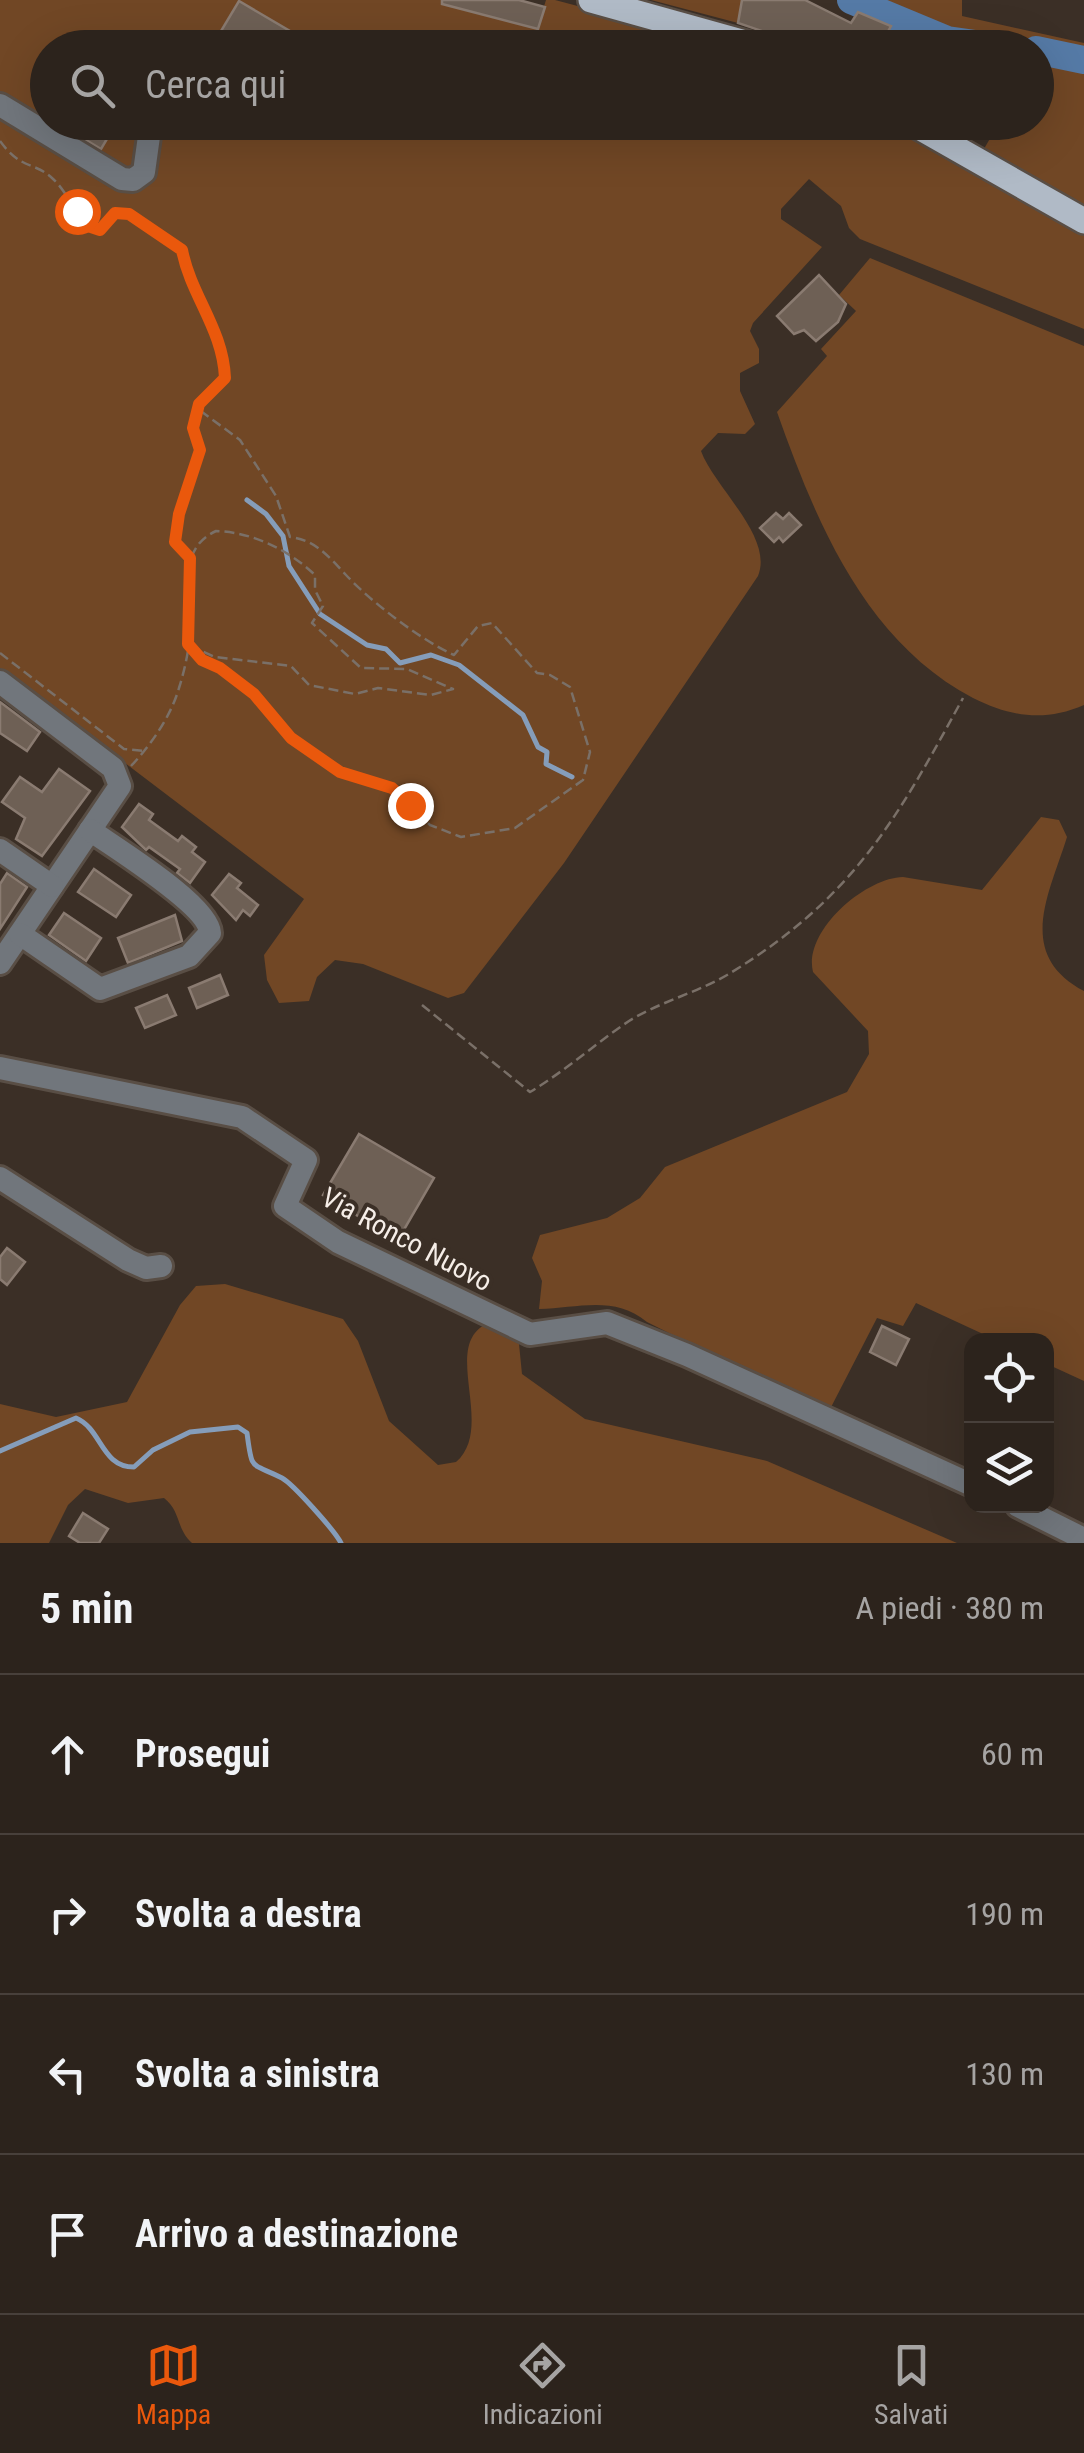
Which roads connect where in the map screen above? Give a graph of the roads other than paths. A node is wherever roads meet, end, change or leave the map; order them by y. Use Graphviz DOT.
graph roads {
  1 [pos="590,0"];
  2 [pos="698,30"];
  3 [pos="0,105"];
  4 [pos="30,123"];
  5 [pos="58,140"];
  6 [pos="148,140"];
  7 [pos="941,140"];
  8 [pos="1084,222"];
  9 [pos="0,682"];
  10 [pos="90,830"];
  11 [pos="0,850"];
  12 [pos="52,886"];
  13 [pos="20,934"];
  14 [pos="1,958"];
  15 [pos="0,1068"];
  16 [pos="0,1178"];
  17 [pos="161,1266"];
  18 [pos="964,1482"];
  19 [pos="1032,1513"];
  20 [pos="1084,1540"];
  1 -- 2 [label="main road"];
  3 -- 4 [label="street"];
  5 -- 6 [label="street"];
  7 -- 8 [label="main road"];
  9 -- 10 [label="street"];
  10 -- 12 [label="street"];
  10 -- 13 [label="street"];
  11 -- 12 [label="street"];
  12 -- 13 [label="street"];
  13 -- 14 [label="street"];
  15 -- 18 [label="street, Via Ronco Nuovo"];
  16 -- 17 [label="street"];
  19 -- 20 [label="street"];
}
